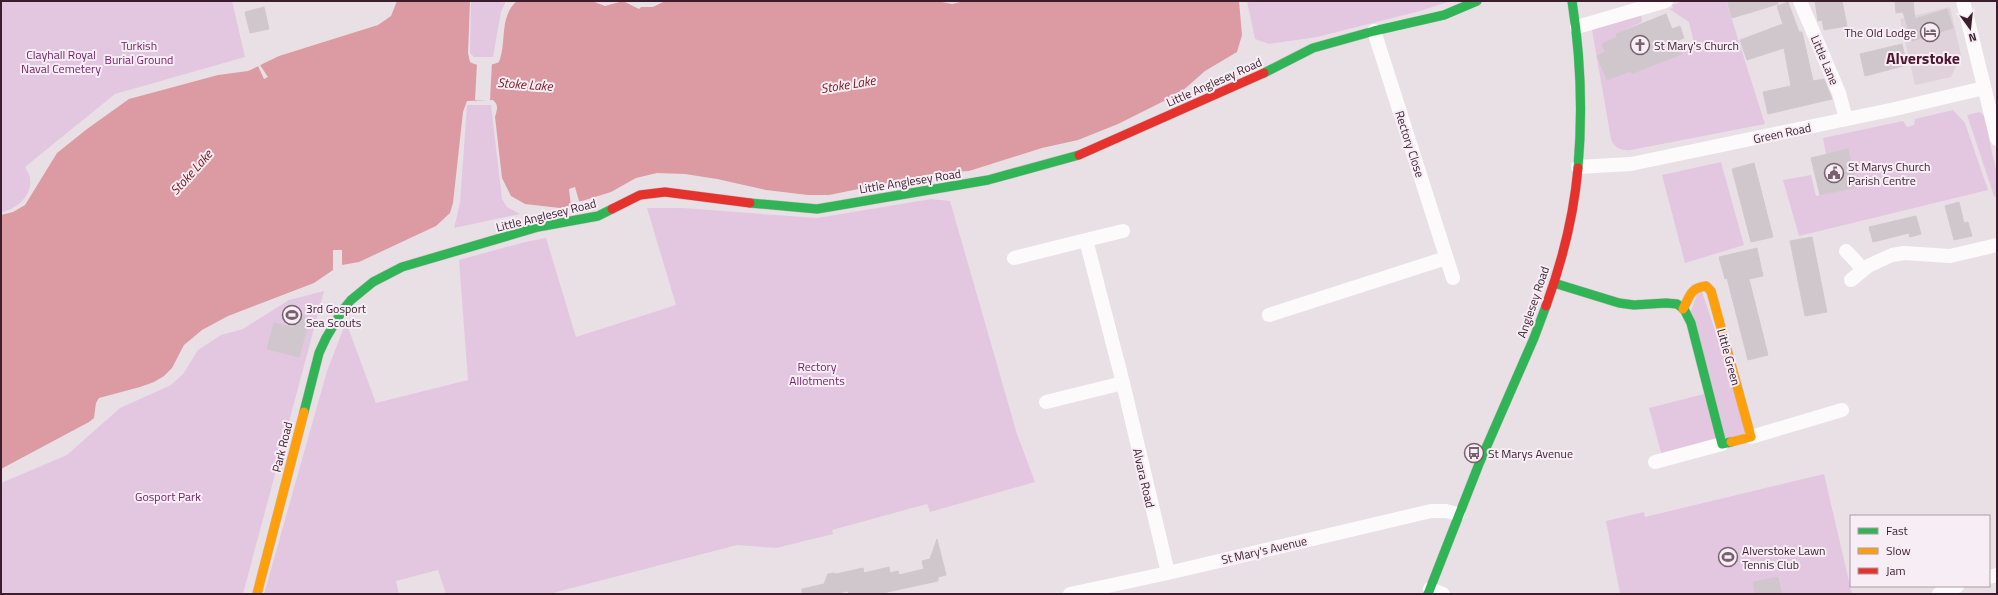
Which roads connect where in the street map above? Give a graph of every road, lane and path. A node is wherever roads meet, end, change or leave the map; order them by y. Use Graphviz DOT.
graph roads {
  1 [pos="1477,1"];
  2 [pos="1572,1"];
  3 [pos="1666,1"];
  4 [pos="1800,1"];
  5 [pos="1963,1"];
  6 [pos="1577,27"];
  7 [pos="1374,31"];
  8 [pos="1984,88"];
  9 [pos="1846,119"];
  10 [pos="1997,139"];
  11 [pos="1578,167"];
  12 [pos="1123,231"];
  13 [pos="1086,240"];
  14 [pos="1997,245"];
  15 [pos="1846,251"];
  16 [pos="1014,258"];
  17 [pos="1446,258"];
  18 [pos="1863,269"];
  19 [pos="1453,278"];
  20 [pos="1851,280"];
  21 [pos="1554,282"];
  22 [pos="1683,309"];
  23 [pos="343,311"];
  24 [pos="1269,315"];
  25 [pos="1123,383"];
  26 [pos="1046,402"];
  27 [pos="1842,410"];
  28 [pos="1750,437"];
  29 [pos="1722,444"];
  30 [pos="1655,462"];
  31 [pos="1458,514"];
  32 [pos="1168,573"];
  33 [pos="1955,587"];
  34 [pos="1434,592"];
  35 [pos="257,594"];
  36 [pos="1070,594"];
  37 [pos="1939,594"];
  1 -- 7 [label="street, Little Anglesey Road"];
  2 -- 6 [label="street, Anglesey Road"];
  3 -- 6 [label="street"];
  4 -- 9 [label="street, Little Lane"];
  5 -- 8 [label="street"];
  6 -- 11 [label="street, Anglesey Road"];
  7 -- 17 [label="street, Rectory Close"];
  7 -- 23 [label="street, Little Anglesey Road"];
  8 -- 9 [label="street, Green Road"];
  8 -- 10 [label="street"];
  9 -- 11 [label="street, Green Road"];
  11 -- 21 [label="street, Anglesey Road"];
  12 -- 13 [label="street"];
  13 -- 16 [label="street"];
  13 -- 25 [label="street, Alvara Road"];
  14 -- 18 [label="street"];
  15 -- 18 [label="street"];
  17 -- 19 [label="street, Rectory Close"];
  17 -- 24 [label="street"];
  18 -- 20 [label="street"];
  21 -- 22 [label="street"];
  21 -- 31 [label="street, Anglesey Road"];
  22 -- 28 [label="street, Little Green"];
  22 -- 29 [label="street"];
  23 -- 35 [label="street, Park Road"];
  25 -- 26 [label="street"];
  25 -- 32 [label="street, Alvara Road"];
  27 -- 28 [label="street"];
  28 -- 29 [label="street"];
  29 -- 30 [label="street"];
  31 -- 32 [label="street, St Mary's Avenue"];
  31 -- 34 [label="street, Anglesey Road"];
  32 -- 36 [label="street, St Mary's Avenue"];
  33 -- 37 [label="street"];
}
